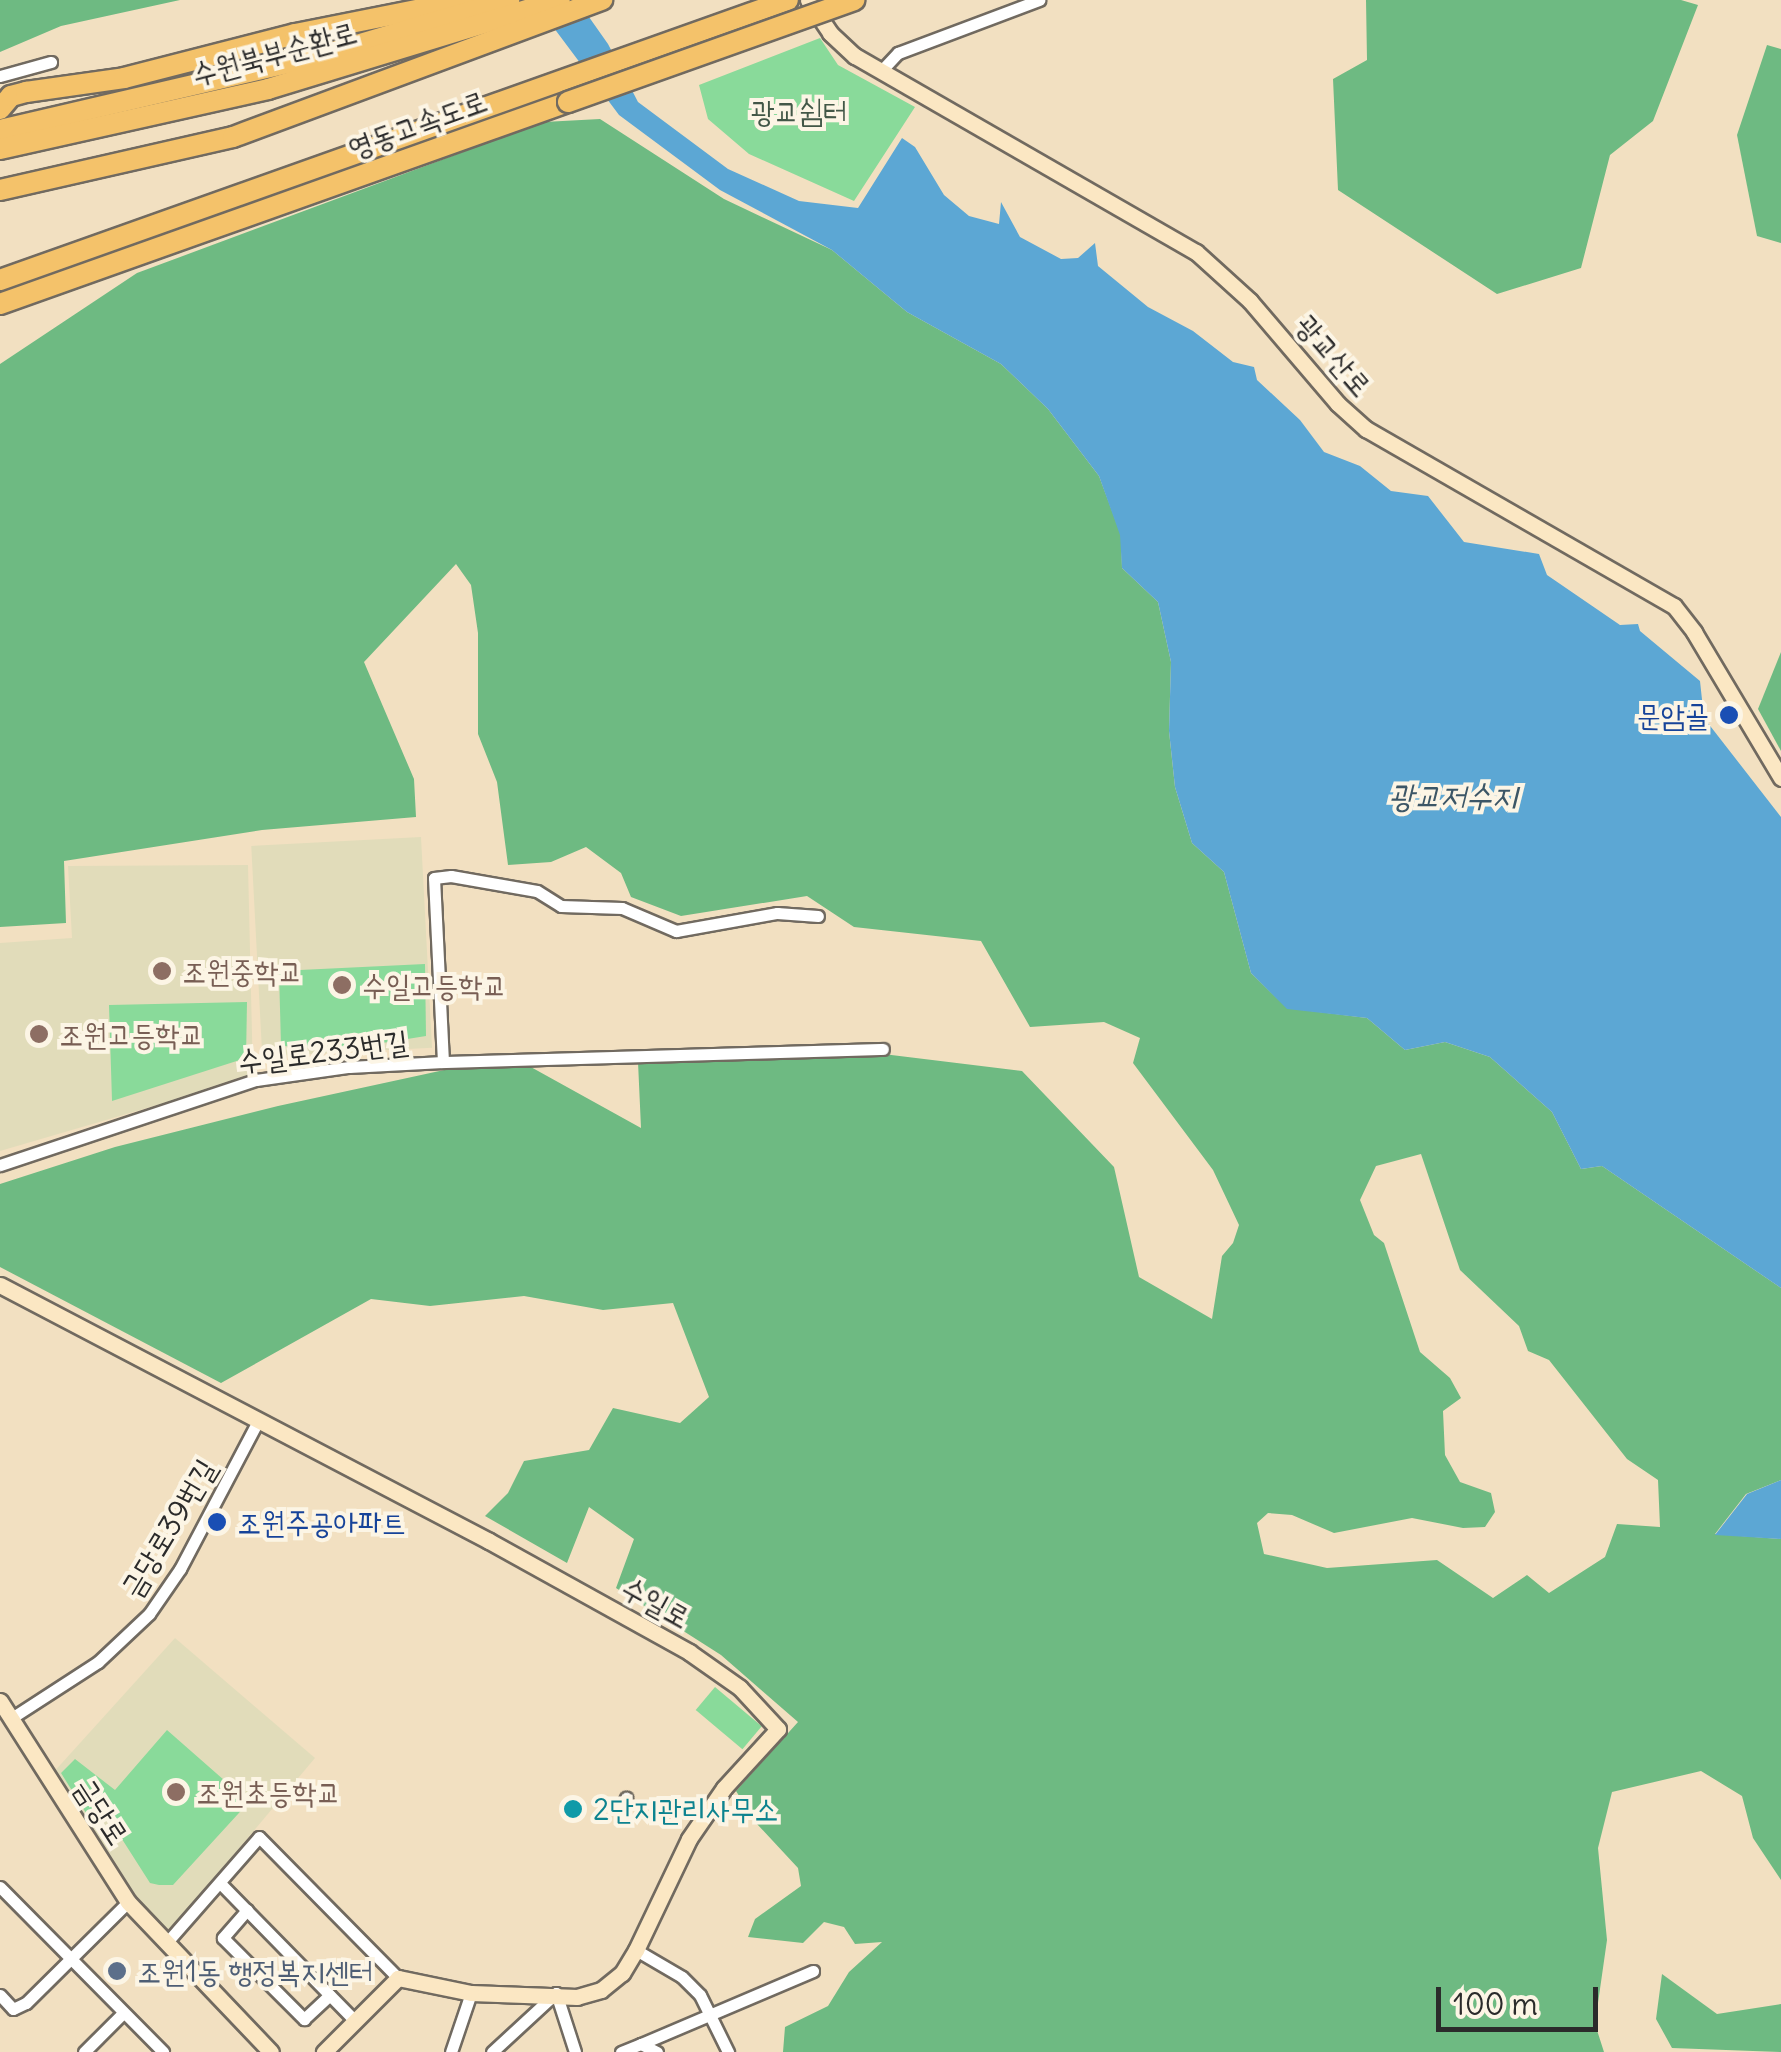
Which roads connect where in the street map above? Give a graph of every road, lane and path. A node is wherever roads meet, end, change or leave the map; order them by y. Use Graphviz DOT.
graph roads {
  1 [pos="466,0"];
  2 [pos="560,0"];
  3 [pos="602,0"];
  4 [pos="788,0"];
  5 [pos="808,0"];
  6 [pos="854,0"];
  7 [pos="1039,0"];
  8 [pos="519,14"];
  9 [pos="51,62"];
  10 [pos="881,72"];
  11 [pos="0,76"];
  12 [pos="563,93"];
  13 [pos="0,109"];
  14 [pos="14,134"];
  15 [pos="0,148"];
  16 [pos="0,190"];
  17 [pos="0,280"];
  18 [pos="0,304"];
  19 [pos="1781,778"];
  20 [pos="818,916"];
  21 [pos="883,1049"];
  22 [pos="443,1062"];
  23 [pos="0,1164"];
  24 [pos="0,1286"];
  25 [pos="258,1421"];
  26 [pos="0,1701"];
  27 [pos="10,1719"];
  28 [pos="220,1882"];
  29 [pos="0,1887"];
  30 [pos="128,1902"];
  31 [pos="248,1910"];
  32 [pos="168,1942"];
  33 [pos="636,1950"];
  34 [pos="72,1960"];
  35 [pos="813,1971"];
  36 [pos="398,1978"];
  37 [pos="471,1993"];
  38 [pos="556,1993"];
  39 [pos="0,1995"];
  40 [pos="330,1995"];
  41 [pos="124,2014"];
  42 [pos="712,2014"];
  43 [pos="355,2021"];
  44 [pos="641,2044"];
  45 [pos="84,2052"];
  46 [pos="163,2052"];
  47 [pos="271,2052"];
  48 [pos="324,2052"];
  49 [pos="452,2052"];
  50 [pos="492,2052"];
  51 [pos="575,2052"];
  52 [pos="620,2052"];
  53 [pos="657,2052"];
  54 [pos="728,2052"];
  1 -- 13 [label="highway"];
  2 -- 8 [label="highway, 수원북부순환로"];
  3 -- 8 [label="highway"];
  4 -- 12 [label="highway, 영동고속도로"];
  5 -- 10 [label="street, 광교산로"];
  6 -- 12 [label="highway, 영동고속도로, bridge"];
  7 -- 10 [label="street"];
  8 -- 14 [label="highway, 수원북부순환로"];
  8 -- 16 [label="highway"];
  9 -- 11 [label="street"];
  10 -- 19 [label="street, 광교산로"];
  12 -- 17 [label="highway, 영동고속도로"];
  12 -- 18 [label="highway, 영동고속도로"];
  14 -- 15 [label="highway, 수원북부순환로"];
  20 -- 22 [label="street, 수일로233번길"];
  21 -- 22 [label="street"];
  22 -- 23 [label="street, 수일로233번길"];
  24 -- 25 [label="street"];
  25 -- 27 [label="street, 금당로39번길"];
  25 -- 33 [label="street, 수일로"];
  26 -- 27 [label="street, 금당로"];
  27 -- 30 [label="street, 금당로"];
  28 -- 31 [label="street"];
  28 -- 32 [label="street"];
  28 -- 36 [label="street"];
  29 -- 34 [label="street"];
  30 -- 32 [label="street, 금당로"];
  30 -- 34 [label="street"];
  31 -- 40 [label="street"];
  31 -- 40 [label="street"];
  32 -- 47 [label="street, 금당로"];
  33 -- 38 [label="street"];
  33 -- 42 [label="street"];
  34 -- 39 [label="street"];
  34 -- 41 [label="street"];
  35 -- 42 [label="street"];
  36 -- 37 [label="street"];
  36 -- 43 [label="street"];
  37 -- 38 [label="street"];
  37 -- 49 [label="street"];
  38 -- 50 [label="street"];
  38 -- 51 [label="street"];
  40 -- 43 [label="street"];
  41 -- 45 [label="street"];
  41 -- 46 [label="street"];
  42 -- 44 [label="street"];
  42 -- 54 [label="street"];
  43 -- 48 [label="street"];
  44 -- 52 [label="street"];
  44 -- 53 [label="street"];
}
